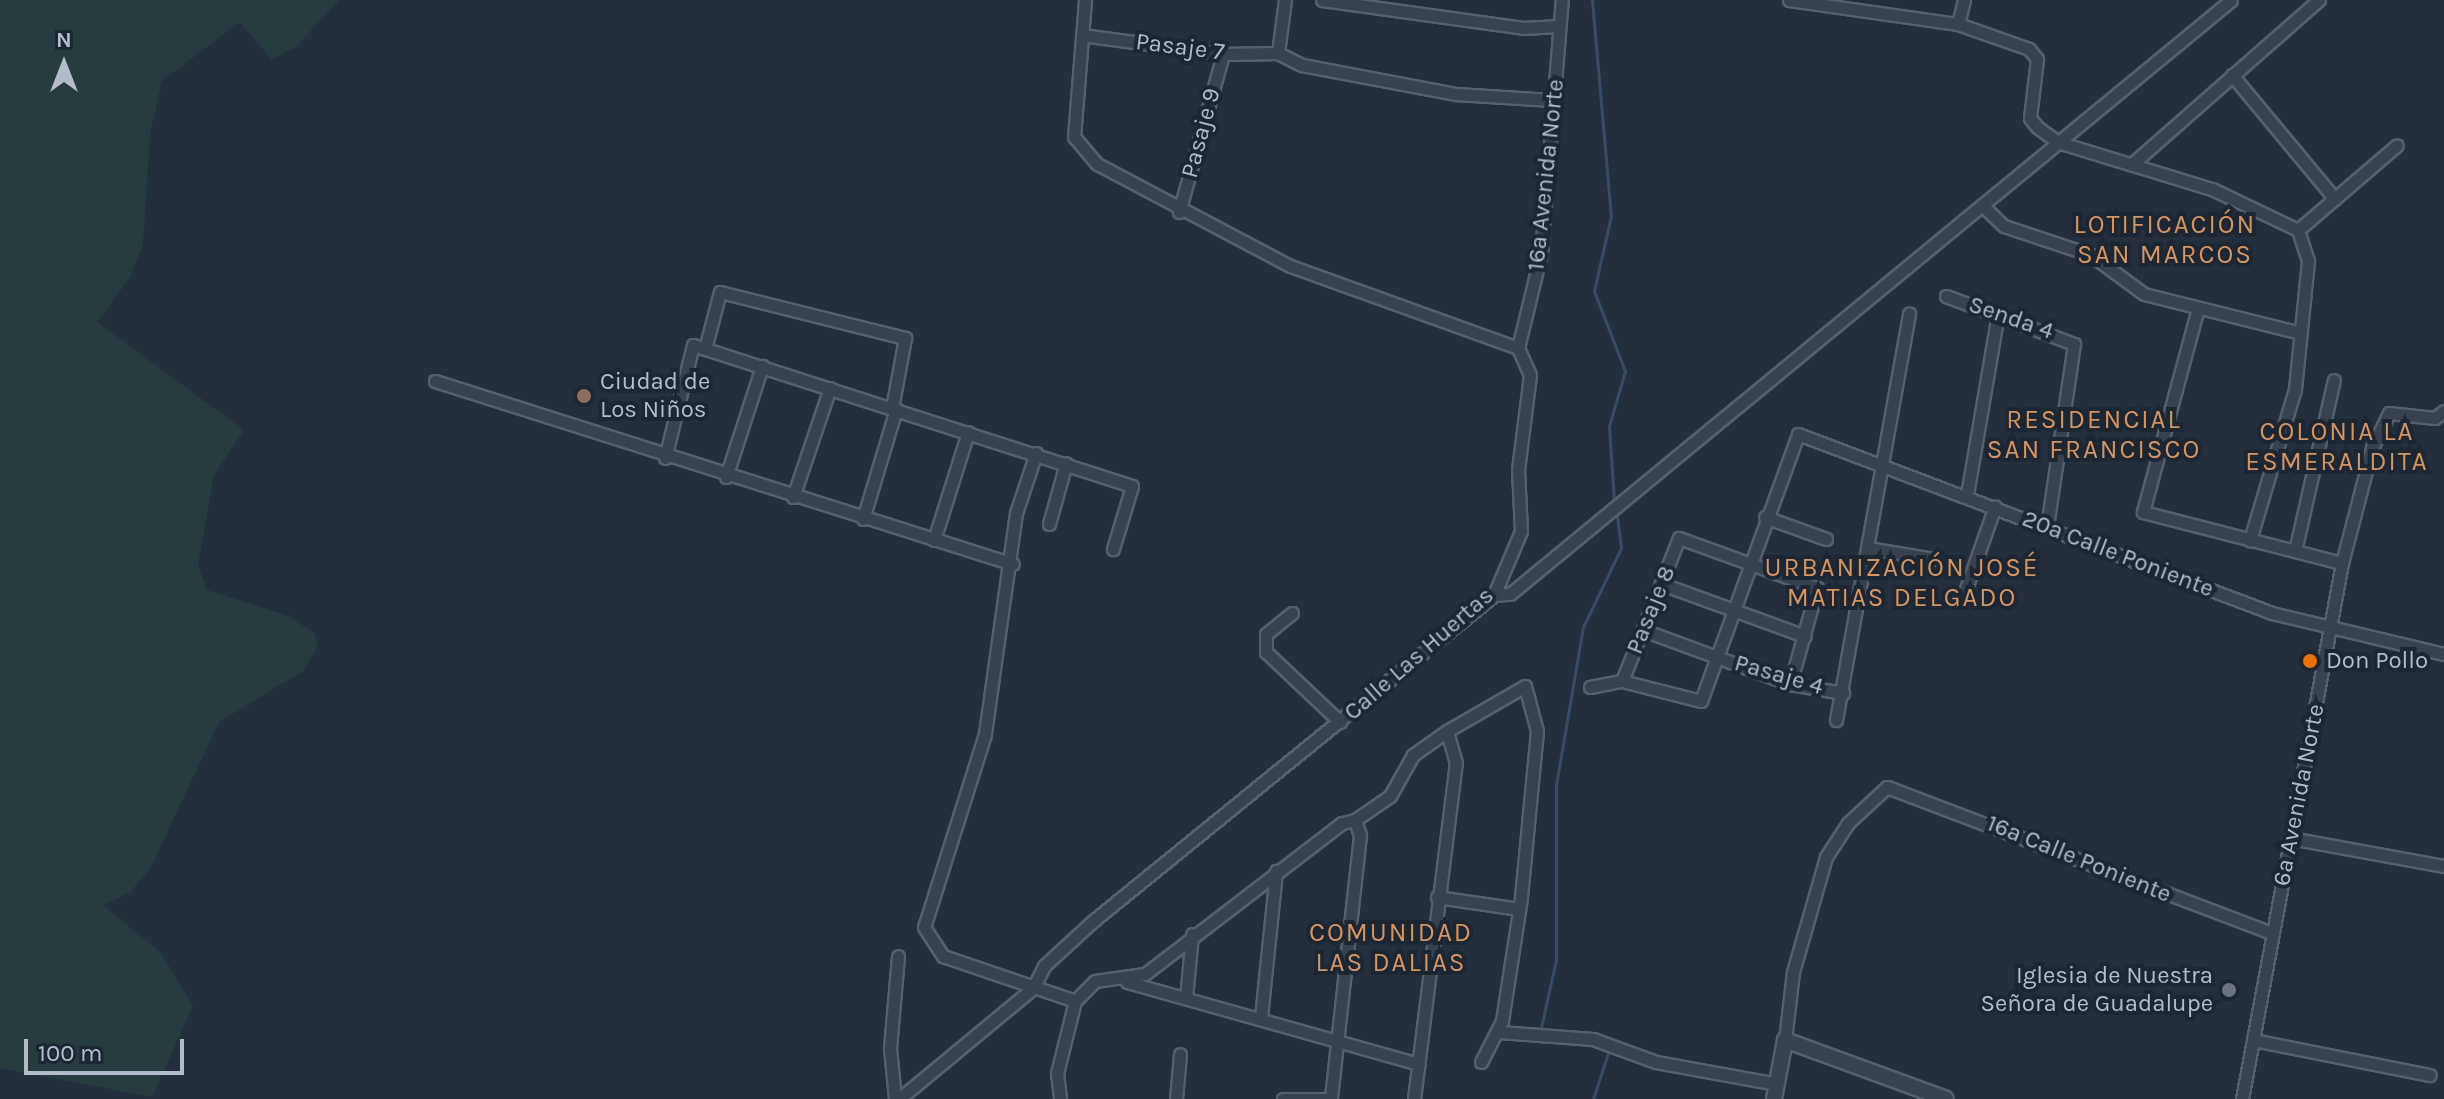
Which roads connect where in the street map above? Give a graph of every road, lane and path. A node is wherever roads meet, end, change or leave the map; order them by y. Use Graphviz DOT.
graph roads {
  1 [pos="1085,0"];
  2 [pos="1285,0"];
  3 [pos="1322,0"];
  4 [pos="1562,0"];
  5 [pos="1789,0"];
  6 [pos="1964,0"];
  7 [pos="2231,0"];
  8 [pos="2319,0"];
  9 [pos="1958,24"];
  10 [pos="1559,26"];
  11 [pos="1082,35"];
  12 [pos="1278,53"];
  13 [pos="1223,54"];
  14 [pos="2232,75"];
  15 [pos="1552,100"];
  16 [pos="2058,142"];
  17 [pos="2397,145"];
  18 [pos="2132,164"];
  19 [pos="2335,199"];
  20 [pos="1983,206"];
  21 [pos="1179,212"];
  22 [pos="2298,230"];
  23 [pos="1946,296"];
  24 [pos="2198,308"];
  25 [pos="1998,313"];
  26 [pos="1909,314"];
  27 [pos="2300,333"];
  28 [pos="1518,348"];
  29 [pos="705,349"];
  30 [pos="762,366"];
  31 [pos="2334,380"];
  32 [pos="435,381"];
  33 [pos="830,388"];
  34 [pos="894,408"];
  35 [pos="2444,411"];
  36 [pos="968,432"];
  37 [pos="1036,453"];
  38 [pos="665,458"];
  39 [pos="1066,463"];
  40 [pos="1884,465"];
  41 [pos="726,477"];
  42 [pos="1967,495"];
  43 [pos="793,497"];
  44 [pos="1995,506"];
  45 [pos="1765,517"];
  46 [pos="863,519"];
  47 [pos="1049,524"];
  48 [pos="2047,527"];
  49 [pos="1826,539"];
  50 [pos="934,540"];
  51 [pos="2250,540"];
  52 [pos="1868,548"];
  53 [pos="1113,549"];
  54 [pos="2295,551"];
  55 [pos="1933,559"];
  56 [pos="1748,562"];
  57 [pos="2342,563"];
  58 [pos="1013,564"];
  59 [pos="1662,584"];
  60 [pos="1494,595"];
  61 [pos="1963,597"];
  62 [pos="1732,610"];
  63 [pos="1292,613"];
  64 [pos="1643,630"];
  65 [pos="2332,630"];
  66 [pos="1805,636"];
  67 [pos="2444,654"];
  68 [pos="1716,657"];
  69 [pos="1622,681"];
  70 [pos="1790,684"];
  71 [pos="1590,687"];
  72 [pos="1843,693"];
  73 [pos="1836,720"];
  74 [pos="1340,722"];
  75 [pos="1447,731"];
  76 [pos="1355,820"];
  77 [pos="2290,838"];
  78 [pos="2444,866"];
  79 [pos="1276,871"];
  80 [pos="1437,897"];
  81 [pos="1519,909"];
  82 [pos="2271,933"];
  83 [pos="1192,934"];
  84 [pos="898,956"];
  85 [pos="1127,982"];
  86 [pos="1033,988"];
  87 [pos="1186,998"];
  88 [pos="1075,1001"];
  89 [pos="1261,1017"];
  90 [pos="1499,1032"];
  91 [pos="1785,1040"];
  92 [pos="2253,1040"];
  93 [pos="1339,1042"];
  94 [pos="1180,1054"];
  95 [pos="1481,1062"];
  96 [pos="1419,1064"];
  97 [pos="2430,1075"];
  98 [pos="1776,1092"];
  99 [pos="897,1099"];
  100 [pos="1060,1099"];
  101 [pos="1176,1099"];
  102 [pos="1283,1099"];
  103 [pos="1329,1099"];
  104 [pos="1414,1099"];
  105 [pos="1946,1099"];
  106 [pos="2242,1099"];
  1 -- 11 [label="street"];
  2 -- 12 [label="street"];
  3 -- 10 [label="street"];
  4 -- 10 [label="street, 16a Avenida Norte"];
  5 -- 9 [label="street"];
  6 -- 9 [label="street"];
  7 -- 16 [label="street"];
  8 -- 14 [label="street"];
  9 -- 16 [label="street"];
  10 -- 15 [label="street, 16a Avenida Norte"];
  11 -- 13 [label="street, Pasaje 7"];
  11 -- 21 [label="street"];
  12 -- 13 [label="street, Pasaje 7"];
  12 -- 15 [label="street"];
  13 -- 21 [label="street, Pasaje 9"];
  14 -- 18 [label="street"];
  14 -- 19 [label="street"];
  15 -- 28 [label="street, 16a Avenida Norte"];
  16 -- 18 [label="street"];
  16 -- 20 [label="street"];
  17 -- 19 [label="street"];
  18 -- 22 [label="street"];
  19 -- 22 [label="street"];
  20 -- 24 [label="street"];
  20 -- 60 [label="street"];
  21 -- 28 [label="street"];
  22 -- 27 [label="street"];
  23 -- 25 [label="street, Senda 4"];
  24 -- 27 [label="street"];
  24 -- 51 [label="street"];
  25 -- 42 [label="street"];
  25 -- 48 [label="street, Senda 4"];
  26 -- 40 [label="street"];
  27 -- 51 [label="street"];
  28 -- 60 [label="street, Calle Las Huertas"];
  29 -- 30 [label="street"];
  29 -- 34 [label="street"];
  29 -- 38 [label="street"];
  30 -- 33 [label="street"];
  30 -- 41 [label="street"];
  31 -- 54 [label="street"];
  32 -- 38 [label="street"];
  33 -- 34 [label="street"];
  33 -- 43 [label="street"];
  34 -- 36 [label="street"];
  34 -- 46 [label="street"];
  35 -- 57 [label="street, 6a Avenida Norte"];
  36 -- 37 [label="street"];
  36 -- 50 [label="street"];
  37 -- 39 [label="street"];
  37 -- 58 [label="street"];
  38 -- 41 [label="street"];
  39 -- 47 [label="street"];
  39 -- 53 [label="street"];
  40 -- 42 [label="street, 20a Calle Poniente"];
  40 -- 45 [label="street, 20a Calle Poniente"];
  40 -- 52 [label="street"];
  41 -- 43 [label="street"];
  42 -- 44 [label="street, 20a Calle Poniente"];
  43 -- 46 [label="street"];
  44 -- 48 [label="street, 20a Calle Poniente"];
  44 -- 61 [label="street"];
  45 -- 49 [label="street"];
  45 -- 56 [label="street"];
  46 -- 50 [label="street"];
  48 -- 65 [label="street, 20a Calle Poniente"];
  50 -- 58 [label="street"];
  51 -- 54 [label="street"];
  52 -- 55 [label="street"];
  52 -- 72 [label="street"];
  54 -- 57 [label="street"];
  56 -- 59 [label="street, Pasaje 8"];
  56 -- 62 [label="street"];
  56 -- 66 [label="street"];
  57 -- 65 [label="street, 6a Avenida Norte"];
  58 -- 86 [label="street"];
  59 -- 62 [label="street"];
  59 -- 64 [label="street, Pasaje 8"];
  60 -- 74 [label="street, Calle Las Huertas"];
  62 -- 66 [label="street"];
  62 -- 68 [label="street"];
  63 -- 74 [label="street"];
  64 -- 68 [label="street"];
  64 -- 69 [label="street, Pasaje 8"];
  65 -- 67 [label="street, 20a Calle Poniente"];
  65 -- 77 [label="street, 6a Avenida Norte"];
  66 -- 70 [label="street"];
  68 -- 69 [label="street"];
  68 -- 70 [label="street, Pasaje 4"];
  69 -- 71 [label="street"];
  70 -- 72 [label="street, Pasaje 4"];
  72 -- 73 [label="street"];
  74 -- 86 [label="street, Calle Las Huertas"];
  75 -- 76 [label="street"];
  75 -- 80 [label="street"];
  75 -- 81 [label="street"];
  76 -- 79 [label="street"];
  76 -- 93 [label="street"];
  77 -- 78 [label="street"];
  77 -- 82 [label="street, 6a Avenida Norte"];
  79 -- 83 [label="street"];
  79 -- 89 [label="street"];
  80 -- 81 [label="street"];
  80 -- 96 [label="street"];
  81 -- 90 [label="street"];
  82 -- 91 [label="street, 16a Calle Poniente"];
  82 -- 92 [label="street, 6a Avenida Norte"];
  83 -- 85 [label="street"];
  83 -- 87 [label="street"];
  84 -- 99 [label="street"];
  85 -- 87 [label="street"];
  85 -- 88 [label="street"];
  86 -- 88 [label="street"];
  86 -- 99 [label="street, Calle Las Huertas"];
  87 -- 89 [label="street"];
  88 -- 100 [label="street"];
  89 -- 93 [label="street"];
  90 -- 95 [label="street"];
  90 -- 98 [label="street"];
  91 -- 98 [label="street"];
  91 -- 105 [label="street"];
  92 -- 97 [label="street"];
  92 -- 106 [label="street, 6a Avenida Norte"];
  93 -- 96 [label="street"];
  93 -- 103 [label="street"];
  94 -- 101 [label="street"];
  96 -- 104 [label="street"];
  102 -- 103 [label="street"];
}
